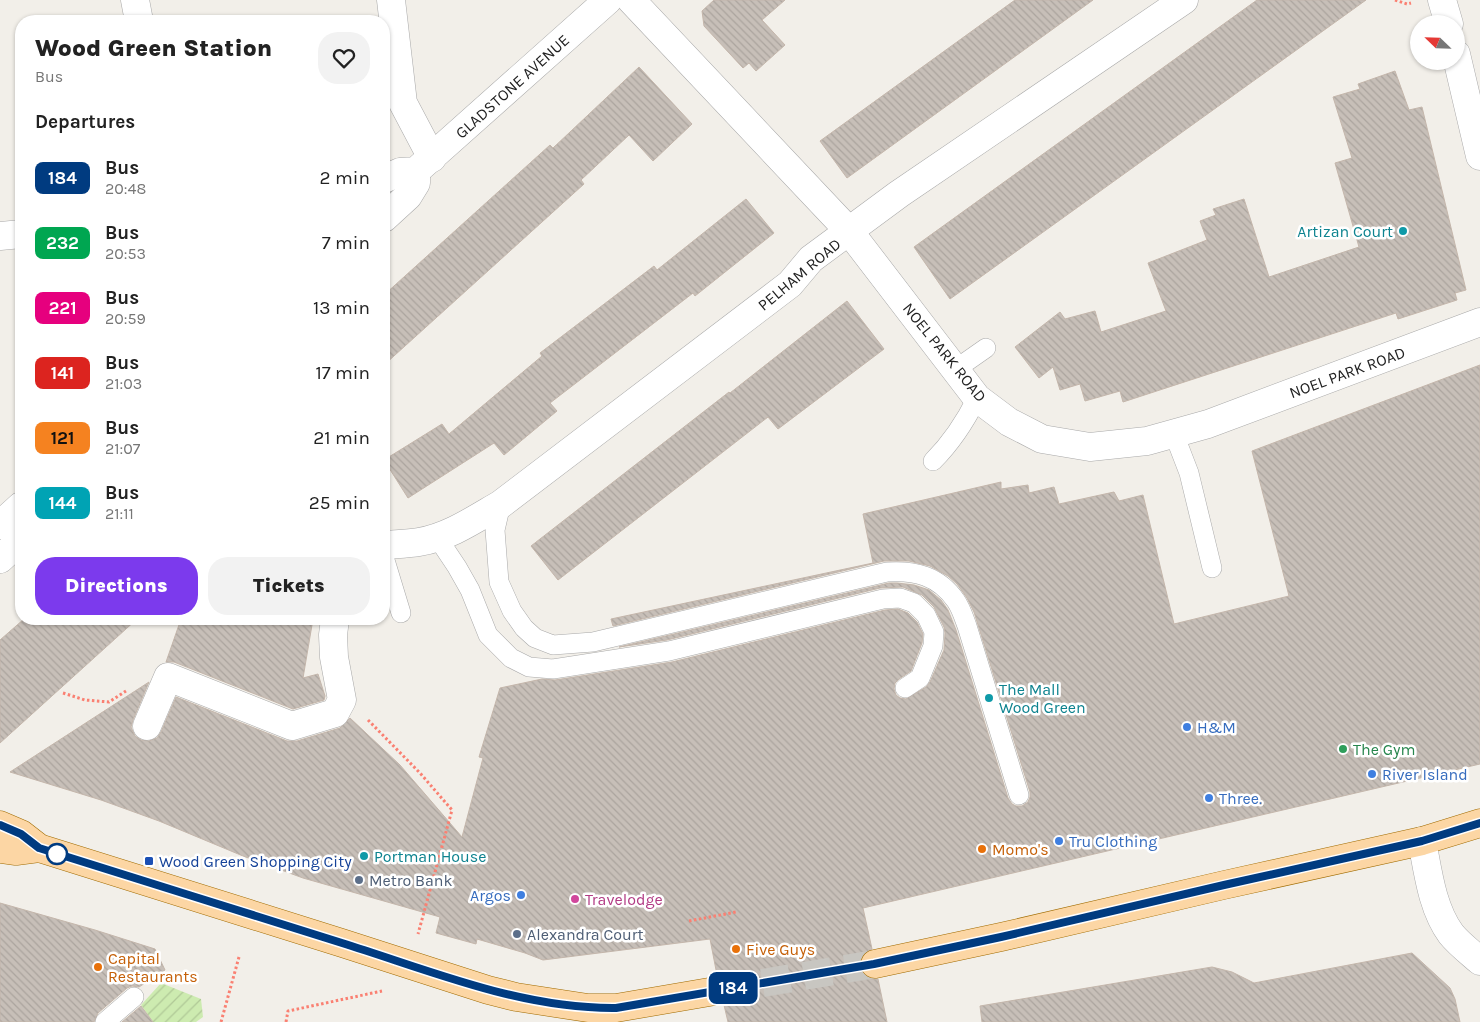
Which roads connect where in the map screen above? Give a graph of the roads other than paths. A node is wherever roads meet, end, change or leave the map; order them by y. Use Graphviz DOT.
graph roads {
  1 [pos="135,0"];
  2 [pos="391,0"];
  3 [pos="608,0"];
  4 [pos="631,0"];
  5 [pos="1184,0"];
  6 [pos="1442,0"];
  7 [pos="138,15"];
  8 [pos="1446,15"];
  9 [pos="1460,70"];
  10 [pos="1480,156"];
  11 [pos="424,164"];
  12 [pos="390,176"];
  13 [pos="390,212"];
  14 [pos="850,231"];
  15 [pos="15,235"];
  16 [pos="0,236"];
  17 [pos="1480,322"];
  18 [pos="986,348"];
  19 [pos="956,369"];
  20 [pos="977,398"];
  21 [pos="1174,434"];
  22 [pos="933,461"];
  23 [pos="501,504"];
  24 [pos="15,511"];
  25 [pos="0,525"];
  26 [pos="437,537"];
  27 [pos="390,544"];
  28 [pos="15,545"];
  29 [pos="0,559"];
  30 [pos="1212,568"];
  31 [pos="390,577"];
  32 [pos="401,613"];
  33 [pos="334,625"];
  34 [pos="904,688"];
  35 [pos="147,726"];
  36 [pos="1019,795"];
  37 [pos="1480,823"];
  38 [pos="0,825"];
  39 [pos="1422,841"];
  40 [pos="39,848"];
  41 [pos="0,849"];
  42 [pos="1480,961"];
  43 [pos="874,964"];
  44 [pos="721,990"];
  45 [pos="134,997"];
  46 [pos="105,1022"];
  1 -- 7 [label="street"];
  2 -- 11 [label="street"];
  3 -- 11 [label="street, GLADSTONE AVENUE"];
  4 -- 14 [label="street, NOEL PARK ROAD"];
  5 -- 14 [label="street, PELHAM ROAD"];
  6 -- 8 [label="street"];
  9 -- 10 [label="street"];
  11 -- 12 [label="street"];
  11 -- 13 [label="street"];
  14 -- 19 [label="street, NOEL PARK ROAD"];
  14 -- 23 [label="street, PELHAM ROAD"];
  15 -- 16 [label="street"];
  17 -- 21 [label="street, NOEL PARK ROAD"];
  18 -- 19 [label="lane"];
  19 -- 20 [label="street, NOEL PARK ROAD"];
  20 -- 21 [label="street, NOEL PARK ROAD"];
  20 -- 22 [label="lane"];
  21 -- 30 [label="lane"];
  23 -- 26 [label="street, PELHAM ROAD"];
  23 -- 36 [label="lane"];
  24 -- 25 [label="street"];
  26 -- 27 [label="street, PELHAM ROAD"];
  26 -- 34 [label="lane"];
  28 -- 29 [label="street"];
  31 -- 32 [label="lane"];
  33 -- 35 [label="street"];
  37 -- 39 [label="main road"];
  38 -- 40 [label="main road"];
  39 -- 42 [label="street"];
  39 -- 43 [label="main road"];
  40 -- 41 [label="main road"];
  40 -- 44 [label="main road"];
  45 -- 46 [label="lane"];
}
